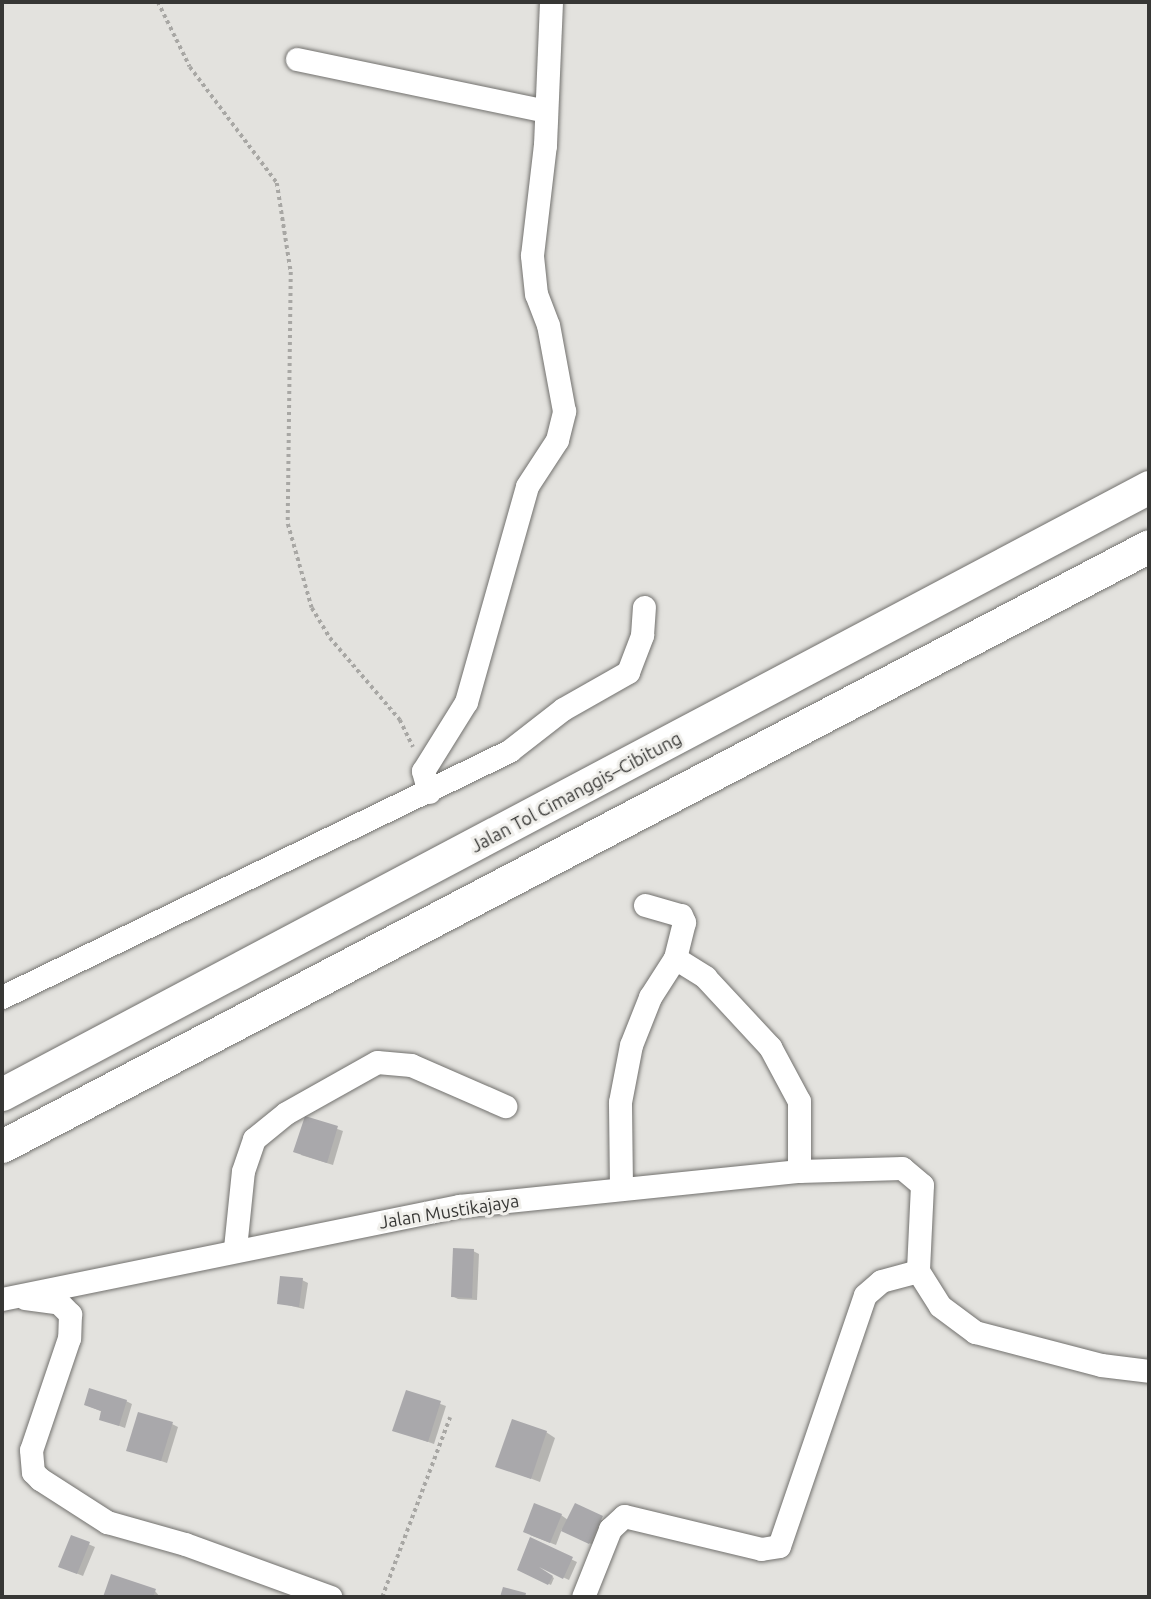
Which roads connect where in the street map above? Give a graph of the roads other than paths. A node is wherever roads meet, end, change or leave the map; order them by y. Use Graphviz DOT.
graph roads {
  1 [pos="551,2"];
  2 [pos="297,59"];
  3 [pos="545,111"];
  4 [pos="1149,487"];
  5 [pos="1149,545"];
  6 [pos="643,607"];
  7 [pos="426,781"];
  8 [pos="645,905"];
  9 [pos="675,958"];
  10 [pos="2,997"];
  11 [pos="2,1094"];
  12 [pos="505,1106"];
  13 [pos="2,1146"];
  14 [pos="799,1171"];
  15 [pos="621,1187"];
  16 [pos="235,1248"];
  17 [pos="918,1271"];
  18 [pos="5,1294"];
  19 [pos="1149,1371"];
  20 [pos="331,1597"];
  21 [pos="583,1597"];
  1 -- 3 [label="street"];
  2 -- 3 [label="street"];
  3 -- 7 [label="street"];
  4 -- 11 [label="highway, Jalan Tol Cimanggis–Cibitung"];
  5 -- 13 [label="highway"];
  6 -- 7 [label="street"];
  7 -- 10 [label="street"];
  8 -- 9 [label="street"];
  9 -- 14 [label="street"];
  9 -- 15 [label="street"];
  12 -- 16 [label="street"];
  14 -- 15 [label="street, Jalan Mustikajaya"];
  14 -- 17 [label="street, Jalan Mustikajaya"];
  15 -- 16 [label="street, Jalan Mustikajaya"];
  16 -- 18 [label="street, Jalan Mustikajaya"];
  17 -- 19 [label="street"];
  17 -- 21 [label="street"];
  18 -- 20 [label="street"];
}
